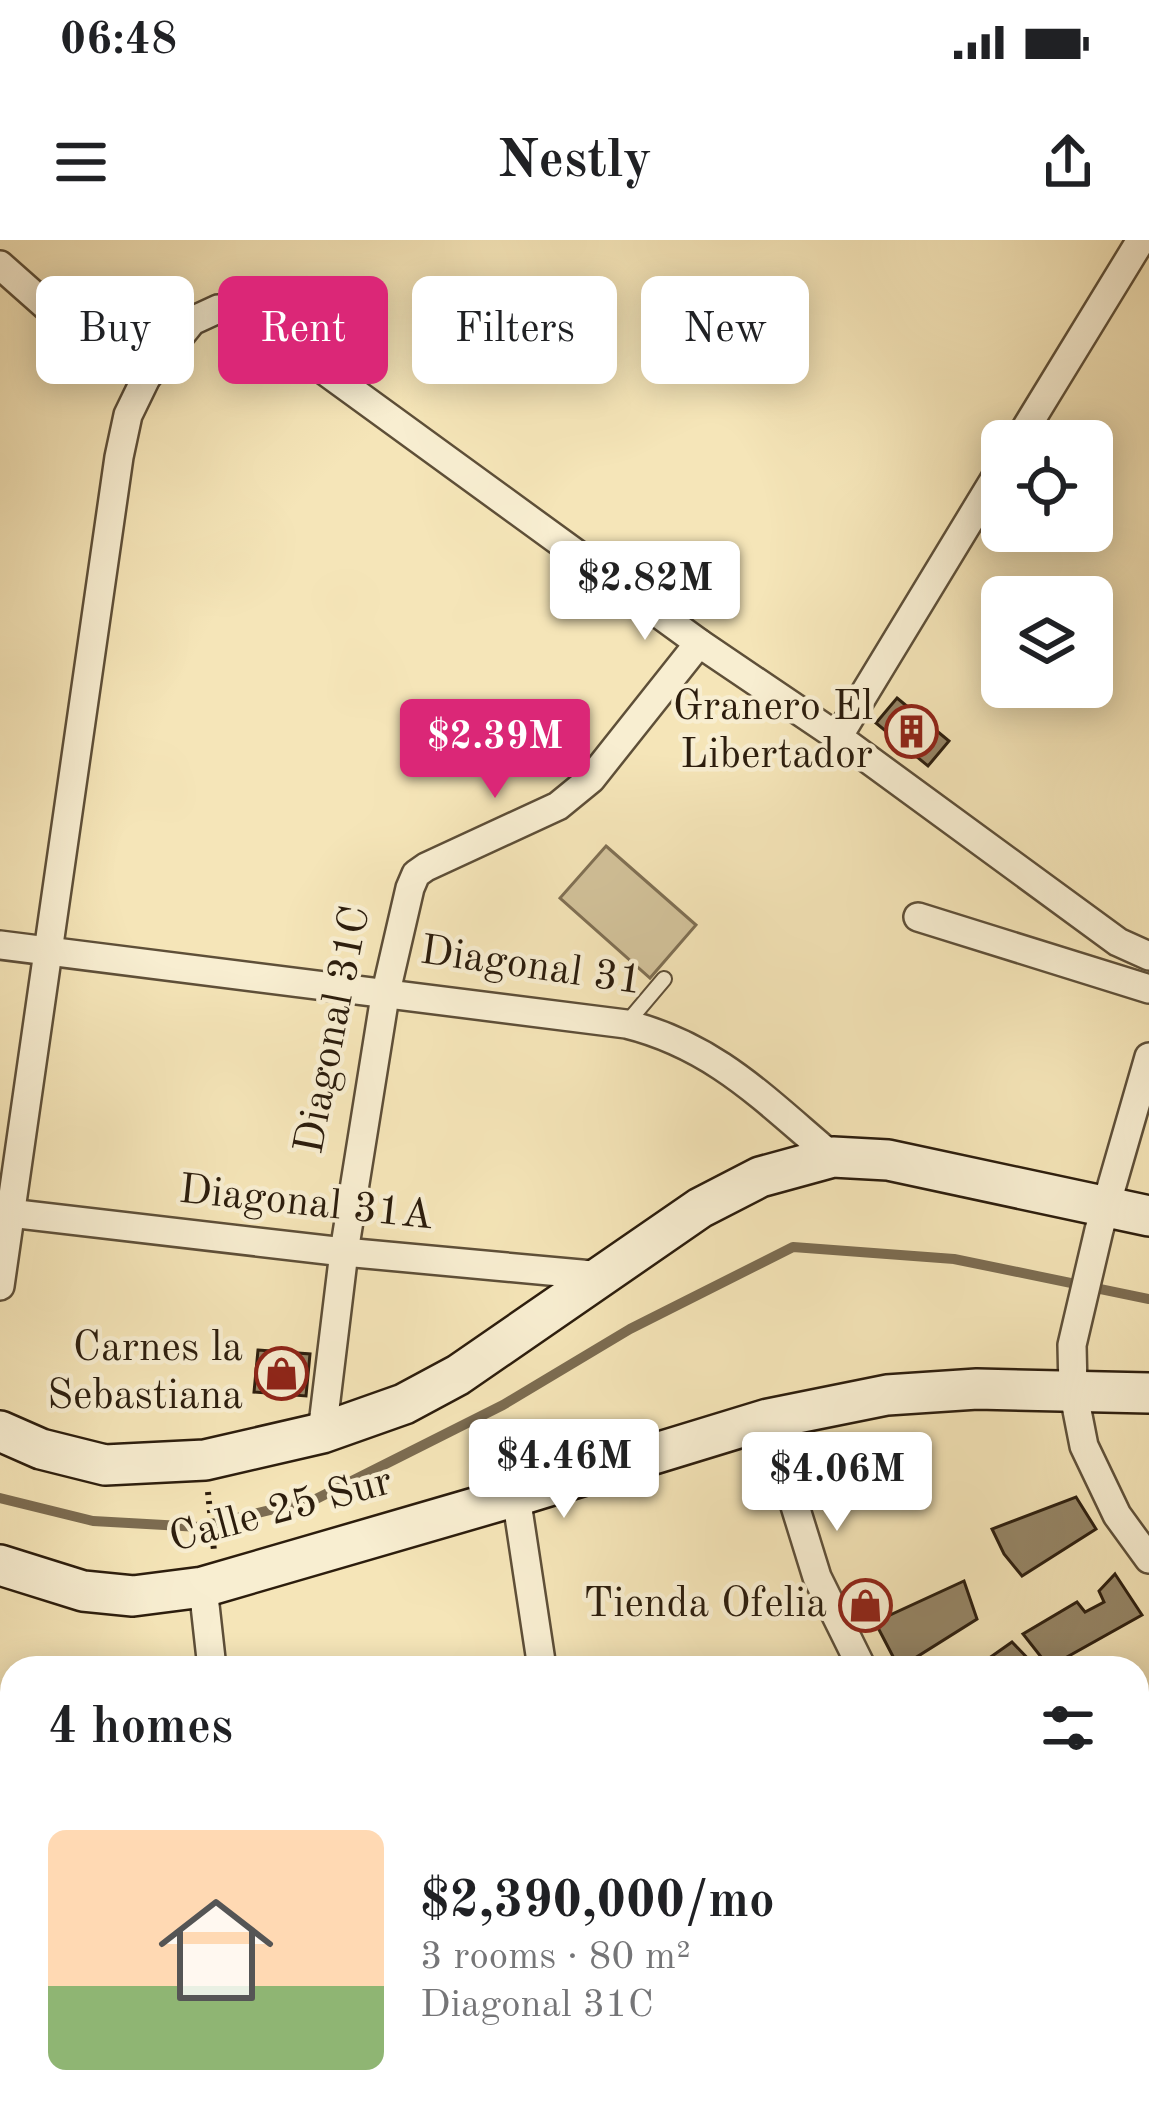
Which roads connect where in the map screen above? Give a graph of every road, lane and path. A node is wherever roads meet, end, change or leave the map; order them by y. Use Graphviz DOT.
graph roads {
  1 [pos="1141,240"];
  2 [pos="0,265"];
  3 [pos="36,296"];
  4 [pos="194,320"];
  5 [pos="143,384"];
  6 [pos="1031,420"];
  7 [pos="981,502"];
  8 [pos="699,643"];
  9 [pos="838,737"];
  10 [pos="918,917"];
  11 [pos="1118,942"];
  12 [pos="0,945"];
  13 [pos="49,951"];
  14 [pos="1149,956"];
  15 [pos="1110,976"];
  16 [pos="664,980"];
  17 [pos="1149,989"];
  18 [pos="385,996"];
  19 [pos="626,1024"];
  20 [pos="1149,1057"];
  21 [pos="833,1157"];
  22 [pos="1135,1210"];
  23 [pos="5,1212"];
  24 [pos="344,1252"];
  25 [pos="603,1276"];
  26 [pos="0,1286"];
  27 [pos="1073,1390"];
  28 [pos="1149,1393"];
  29 [pos="768,1419"];
  30 [pos="0,1431"];
  31 [pos="322,1433"];
  32 [pos="516,1496"];
  33 [pos="208,1499"];
  34 [pos="1149,1559"];
  35 [pos="0,1565"];
  36 [pos="209,1569"];
  37 [pos="212,1656"];
  38 [pos="540,1656"];
  39 [pos="856,1656"];
  1 -- 6 [label="street"];
  2 -- 3 [label="street"];
  4 -- 8 [label="street"];
  5 -- 13 [label="street"];
  7 -- 9 [label="street"];
  8 -- 9 [label="street"];
  8 -- 18 [label="street, Diagonal 31C"];
  9 -- 11 [label="street"];
  10 -- 15 [label="street"];
  11 -- 14 [label="street"];
  11 -- 15 [label="street"];
  12 -- 13 [label="street, Diagonal 31"];
  13 -- 18 [label="street, Diagonal 31"];
  13 -- 23 [label="street"];
  15 -- 17 [label="street"];
  16 -- 19 [label="lane"];
  18 -- 19 [label="street, Diagonal 31"];
  18 -- 24 [label="street, Diagonal 31C"];
  19 -- 21 [label="street, Diagonal 31"];
  20 -- 22 [label="street"];
  21 -- 22 [label="main road"];
  21 -- 25 [label="main road"];
  22 -- 27 [label="street"];
  23 -- 24 [label="street, Diagonal 31A"];
  23 -- 26 [label="street"];
  24 -- 25 [label="street, Diagonal 31A"];
  24 -- 31 [label="street, Diagonal 31C"];
  25 -- 31 [label="main road"];
  27 -- 28 [label="main road, Calle 25 Sur"];
  27 -- 29 [label="main road, Calle 25 Sur"];
  27 -- 34 [label="street"];
  29 -- 32 [label="main road, Calle 25 Sur"];
  29 -- 39 [label="street"];
  30 -- 31 [label="main road"];
  32 -- 36 [label="main road, Calle 25 Sur"];
  32 -- 38 [label="street"];
  33 -- 36 [label="path"];
  35 -- 36 [label="main road, Calle 25 Sur"];
  36 -- 37 [label="street"];
}
